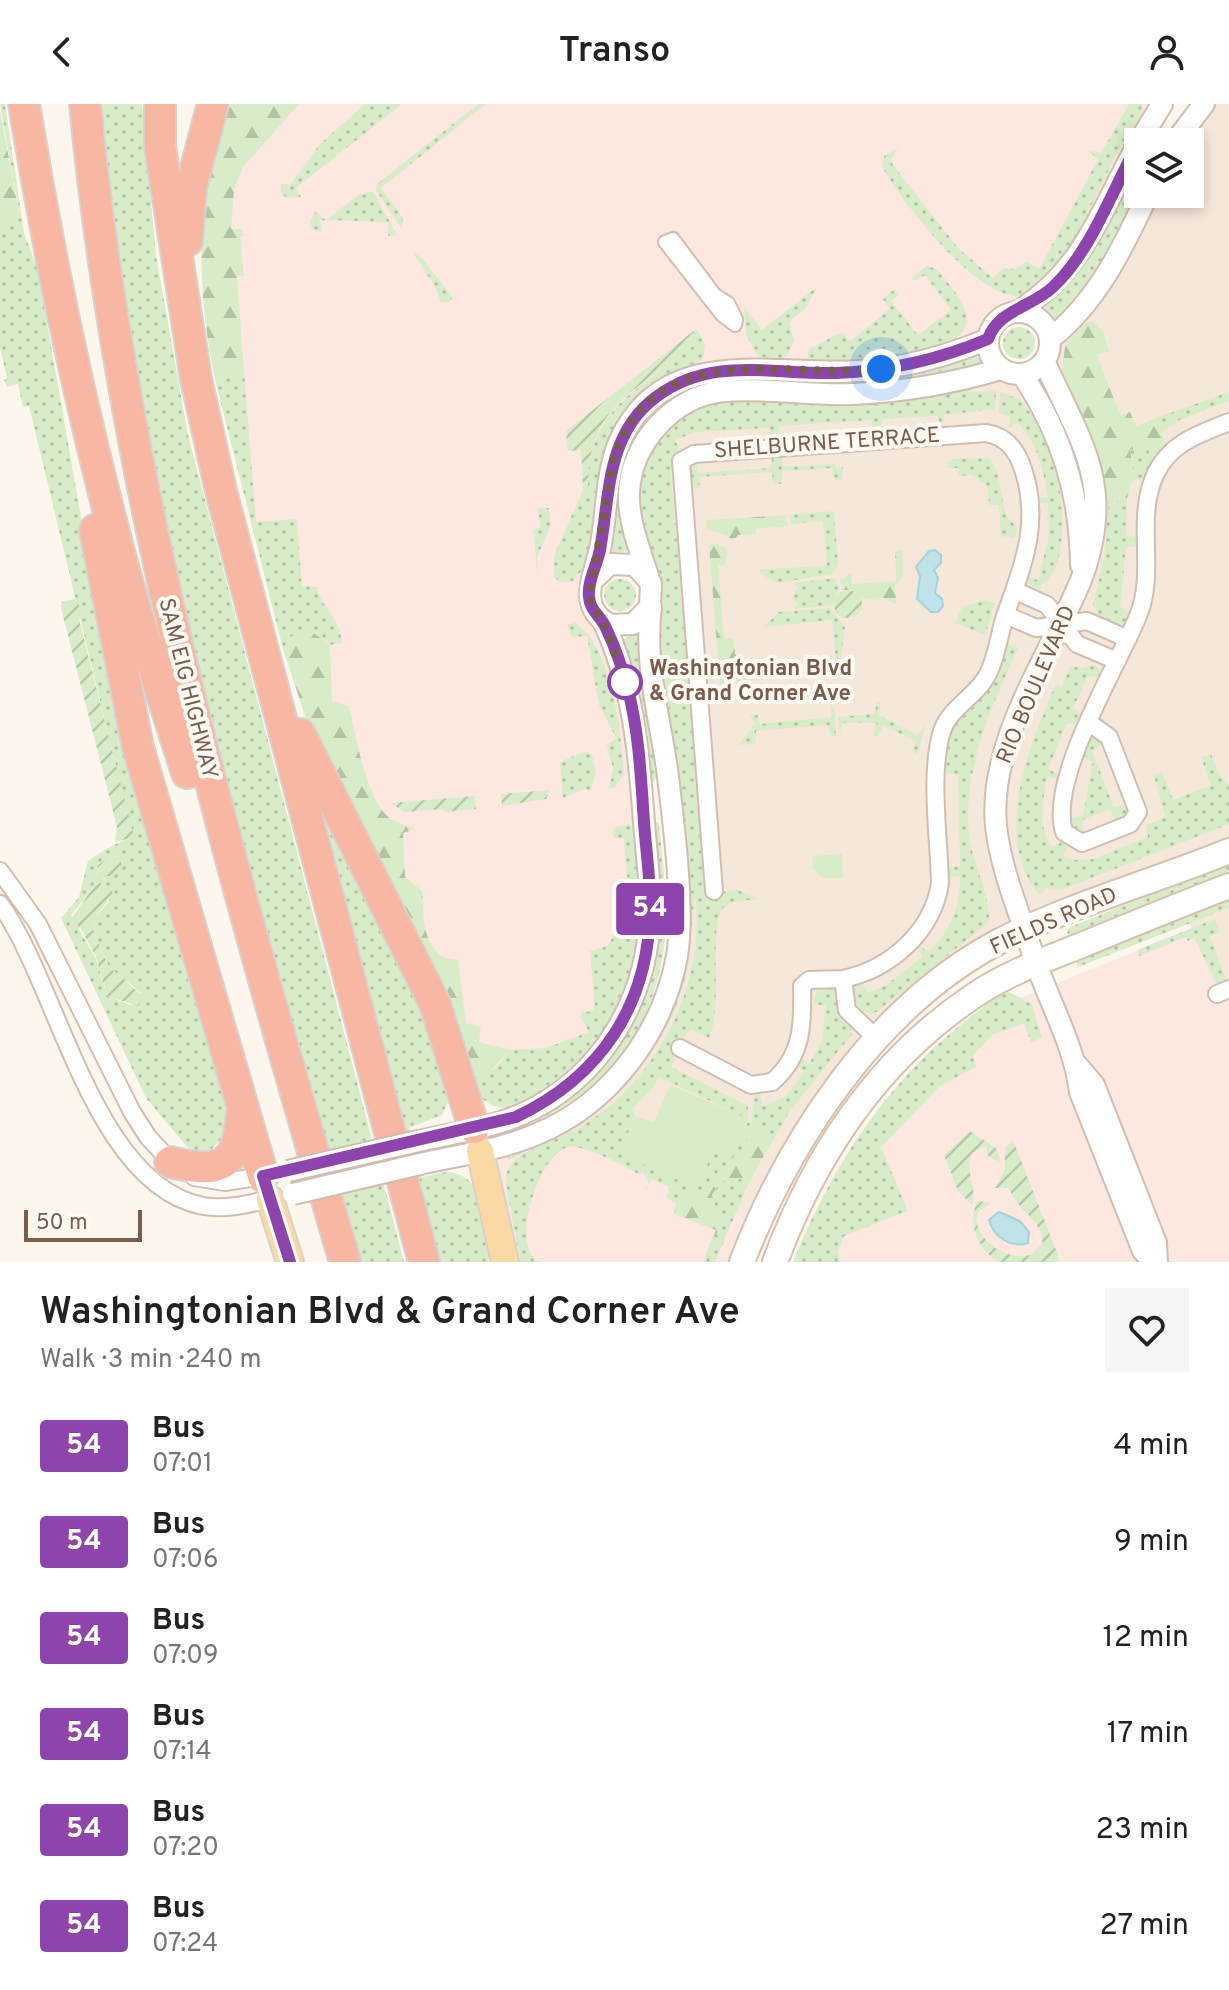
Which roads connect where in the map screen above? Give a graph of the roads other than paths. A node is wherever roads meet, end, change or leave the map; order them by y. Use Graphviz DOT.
graph roads {
  1 [pos="24,104"];
  2 [pos="85,104"];
  3 [pos="160,104"];
  4 [pos="213,104"];
  5 [pos="1162,104"];
  6 [pos="1204,104"];
  7 [pos="1148,128"];
  8 [pos="1186,128"];
  9 [pos="1124,170"];
  10 [pos="1140,208"];
  11 [pos="719,312"];
  12 [pos="1017,312"];
  13 [pos="67,334"];
  14 [pos="988,339"];
  15 [pos="1050,339"];
  16 [pos="191,347"];
  17 [pos="1044,361"];
  18 [pos="1001,369"];
  19 [pos="1022,374"];
  20 [pos="1229,422"];
  21 [pos="648,576"];
  22 [pos="1081,580"];
  23 [pos="592,581"];
  24 [pos="1016,591"];
  25 [pos="653,599"];
  26 [pos="1006,615"];
  27 [pos="603,621"];
  28 [pos="1061,624"];
  29 [pos="1128,639"];
  30 [pos="1117,661"];
  31 [pos="272,678"];
  32 [pos="1088,722"];
  33 [pos="1229,851"];
  34 [pos="0,871"];
  35 [pos="1229,886"];
  36 [pos="714,891"];
  37 [pos="0,904"];
  38 [pos="1025,930"];
  39 [pos="1036,963"];
  40 [pos="843,979"];
  41 [pos="279,1036"];
  42 [pos="877,1039"];
  43 [pos="680,1048"];
  44 [pos="122,1096"];
  45 [pos="242,1107"];
  46 [pos="98,1109"];
  47 [pos="477,1139"];
  48 [pos="170,1162"];
  49 [pos="279,1185"];
  50 [pos="345,1261"];
  51 [pos="290,1262"];
  52 [pos="424,1262"];
  53 [pos="505,1262"];
  54 [pos="742,1262"];
  55 [pos="775,1262"];
  56 [pos="1156,1262"];
  1 -- 13 [label="highway"];
  2 -- 41 [label="highway, SAM EIG HIGHWAY"];
  3 -- 16 [label="highway"];
  4 -- 16 [label="highway"];
  5 -- 7 [label="street"];
  6 -- 8 [label="street"];
  9 -- 12 [label="street"];
  10 -- 15 [label="street"];
  11 -- 11 [label="street"];
  12 -- 14 [label="street"];
  12 -- 15 [label="street"];
  13 -- 41 [label="highway"];
  13 -- 45 [label="highway"];
  14 -- 18 [label="street"];
  14 -- 23 [label="street"];
  15 -- 17 [label="street"];
  16 -- 31 [label="highway"];
  17 -- 19 [label="street"];
  17 -- 22 [label="street, RIO BOULEVARD"];
  18 -- 19 [label="street"];
  18 -- 21 [label="street"];
  19 -- 22 [label="street, RIO BOULEVARD"];
  20 -- 29 [label="street"];
  21 -- 23 [label="street"];
  21 -- 25 [label="street"];
  22 -- 28 [label="street, RIO BOULEVARD"];
  23 -- 27 [label="street"];
  24 -- 26 [label="street, SHELBURNE TERRACE"];
  24 -- 28 [label="street"];
  24 -- 36 [label="street, SHELBURNE TERRACE"];
  25 -- 27 [label="street"];
  25 -- 47 [label="street"];
  26 -- 28 [label="street"];
  26 -- 40 [label="street, SHELBURNE TERRACE"];
  27 -- 47 [label="street"];
  28 -- 29 [label="street"];
  28 -- 30 [label="street"];
  28 -- 38 [label="street, RIO BOULEVARD"];
  29 -- 30 [label="street"];
  30 -- 32 [label="street"];
  31 -- 47 [label="highway"];
  31 -- 52 [label="highway"];
  32 -- 32 [label="street"];
  33 -- 38 [label="main road, FIELDS ROAD"];
  34 -- 44 [label="street"];
  35 -- 39 [label="main road, FIELDS ROAD"];
  37 -- 46 [label="street"];
  38 -- 39 [label="street, RIO BOULEVARD"];
  38 -- 42 [label="main road, FIELDS ROAD"];
  39 -- 55 [label="main road, FIELDS ROAD"];
  39 -- 56 [label="street, RIO BOULEVARD"];
  40 -- 42 [label="street"];
  40 -- 43 [label="street, SHELBURNE TERRACE"];
  41 -- 50 [label="highway, SAM EIG HIGHWAY"];
  42 -- 54 [label="main road, FIELDS ROAD"];
  44 -- 46 [label="street"];
  44 -- 48 [label="street"];
  45 -- 48 [label="highway"];
  45 -- 49 [label="highway"];
  46 -- 49 [label="street"];
  47 -- 49 [label="street, bridge"];
  47 -- 49 [label="street, bridge"];
  47 -- 53 [label="main road"];
  48 -- 49 [label="street"];
  49 -- 51 [label="main road"];
}
